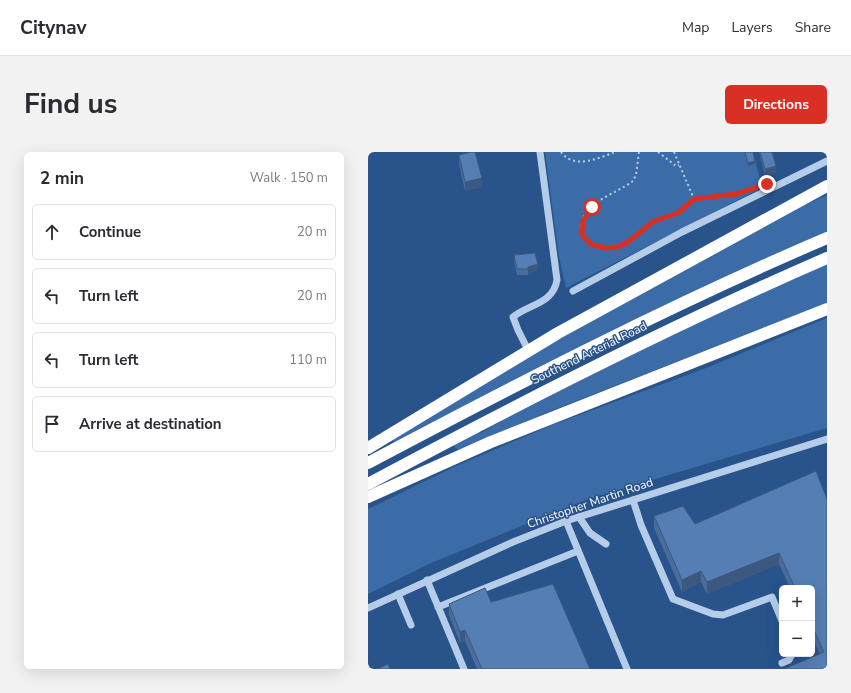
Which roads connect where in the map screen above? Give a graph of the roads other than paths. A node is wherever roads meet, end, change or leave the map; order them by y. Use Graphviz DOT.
graph roads {
  1 [pos="540,152"];
  2 [pos="827,161"];
  3 [pos="827,186"];
  4 [pos="827,238"];
  5 [pos="827,258"];
  6 [pos="573,291"];
  7 [pos="827,309"];
  8 [pos="528,350"];
  9 [pos="827,439"];
  10 [pos="368,448"];
  11 [pos="368,463"];
  12 [pos="368,484"];
  13 [pos="368,497"];
  14 [pos="633,500"];
  15 [pos="579,517"];
  16 [pos="566,521"];
  17 [pos="606,544"];
  18 [pos="578,551"];
  19 [pos="427,580"];
  20 [pos="398,594"];
  21 [pos="368,608"];
  22 [pos="438,608"];
  23 [pos="782,621"];
  24 [pos="411,625"];
  25 [pos="791,657"];
  26 [pos="782,663"];
  27 [pos="464,669"];
  28 [pos="627,669"];
  1 -- 8 [label="street"];
  2 -- 6 [label="street"];
  3 -- 8 [label="highway"];
  4 -- 11 [label="highway, Southend Arterial Road"];
  5 -- 12 [label="highway, Southend Arterial Road"];
  7 -- 13 [label="highway"];
  8 -- 10 [label="highway"];
  9 -- 14 [label="street, Christopher Martin Road"];
  14 -- 15 [label="street, Christopher Martin Road"];
  14 -- 23 [label="street"];
  15 -- 16 [label="street, Christopher Martin Road"];
  15 -- 17 [label="street"];
  16 -- 18 [label="street"];
  16 -- 19 [label="street, Christopher Martin Road"];
  18 -- 22 [label="street"];
  18 -- 28 [label="street"];
  19 -- 20 [label="street, Christopher Martin Road"];
  19 -- 22 [label="street"];
  20 -- 21 [label="street, Christopher Martin Road"];
  20 -- 24 [label="street"];
  22 -- 27 [label="street"];
  25 -- 26 [label="street"];
}
